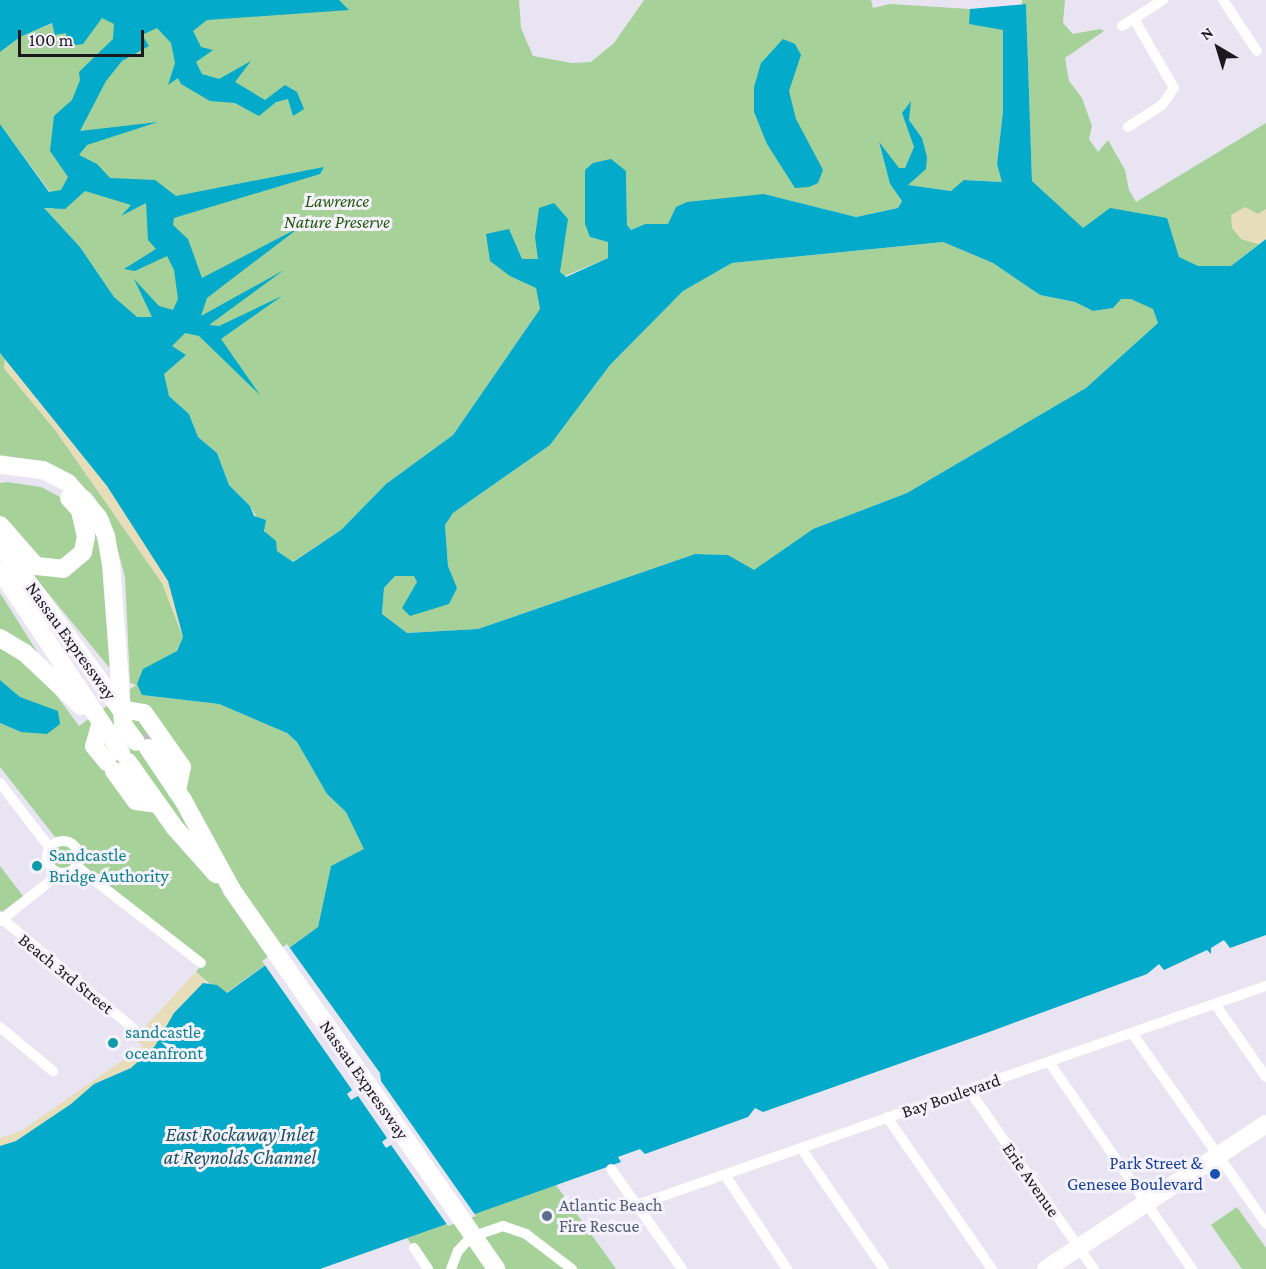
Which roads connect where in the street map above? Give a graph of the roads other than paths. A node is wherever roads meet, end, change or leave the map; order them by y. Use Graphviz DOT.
graph roads {
  1 [pos="1163,0"];
  2 [pos="1223,0"];
  3 [pos="1134,19"];
  4 [pos="1122,26"];
  5 [pos="1257,51"];
  6 [pos="1128,127"];
  7 [pos="2,472"];
  8 [pos="0,525"];
  9 [pos="0,544"];
  10 [pos="0,570"];
  11 [pos="0,638"];
  12 [pos="121,709"];
  13 [pos="100,722"];
  14 [pos="132,752"];
  15 [pos="0,783"];
  16 [pos="177,791"];
  17 [pos="50,848"];
  18 [pos="76,866"];
  19 [pos="59,874"];
  20 [pos="232,890"];
  21 [pos="1,919"];
  22 [pos="201,963"];
  23 [pos="1266,986"];
  24 [pos="1215,1004"];
  25 [pos="0,1027"];
  26 [pos="134,1029"];
  27 [pos="1132,1033"];
  28 [pos="1049,1062"];
  29 [pos="53,1071"];
  30 [pos="1266,1077"];
  31 [pos="969,1090"];
  32 [pos="888,1117"];
  33 [pos="1266,1124"];
  34 [pos="801,1148"];
  35 [pos="1218,1155"];
  36 [pos="611,1169"];
  37 [pos="725,1175"];
  38 [pos="1146,1203"];
  39 [pos="637,1205"];
  40 [pos="1266,1224"];
  41 [pos="1079,1247"];
  42 [pos="414,1248"];
  43 [pos="493,1266"];
  44 [pos="428,1269"];
  45 [pos="451,1269"];
  46 [pos="572,1269"];
  47 [pos="682,1269"];
  48 [pos="787,1269"];
  49 [pos="884,1269"];
  50 [pos="992,1269"];
  51 [pos="1046,1269"];
  52 [pos="1094,1269"];
  53 [pos="1192,1269"];
  1 -- 3 [label="street"];
  2 -- 5 [label="street"];
  3 -- 4 [label="street"];
  3 -- 6 [label="street"];
  7 -- 8 [label="highway"];
  7 -- 12 [label="highway"];
  9 -- 12 [label="highway, Nassau Expressway"];
  10 -- 13 [label="highway, Nassau Expressway"];
  11 -- 13 [label="highway"];
  12 -- 14 [label="highway"];
  12 -- 16 [label="highway"];
  13 -- 14 [label="highway, Nassau Expressway"];
  14 -- 16 [label="highway, Nassau Expressway"];
  14 -- 20 [label="highway, Nassau Expressway"];
  15 -- 17 [label="street"];
  16 -- 20 [label="highway, Nassau Expressway"];
  17 -- 18 [label="street"];
  17 -- 19 [label="street"];
  18 -- 19 [label="street"];
  18 -- 22 [label="street"];
  19 -- 21 [label="street"];
  20 -- 43 [label="highway, Nassau Expressway"];
  21 -- 26 [label="street, Beach 3rd Street"];
  23 -- 24 [label="street, Bay Boulevard"];
  24 -- 27 [label="street, Bay Boulevard"];
  24 -- 30 [label="street"];
  25 -- 29 [label="street"];
  27 -- 28 [label="street, Bay Boulevard"];
  27 -- 35 [label="street"];
  28 -- 31 [label="street, Bay Boulevard"];
  28 -- 38 [label="street"];
  31 -- 32 [label="street, Bay Boulevard"];
  31 -- 41 [label="street, Erie Avenue"];
  32 -- 34 [label="street, Bay Boulevard"];
  32 -- 50 [label="street"];
  33 -- 35 [label="highway"];
  34 -- 37 [label="street, Bay Boulevard"];
  34 -- 49 [label="street"];
  35 -- 38 [label="highway"];
  35 -- 40 [label="street"];
  36 -- 39 [label="street"];
  37 -- 39 [label="street, Bay Boulevard"];
  37 -- 48 [label="street"];
  38 -- 41 [label="highway"];
  38 -- 53 [label="street"];
  39 -- 47 [label="street"];
  41 -- 51 [label="highway"];
  41 -- 52 [label="street, Erie Avenue"];
  42 -- 44 [label="street"];
  45 -- 46 [label="street"];
}
